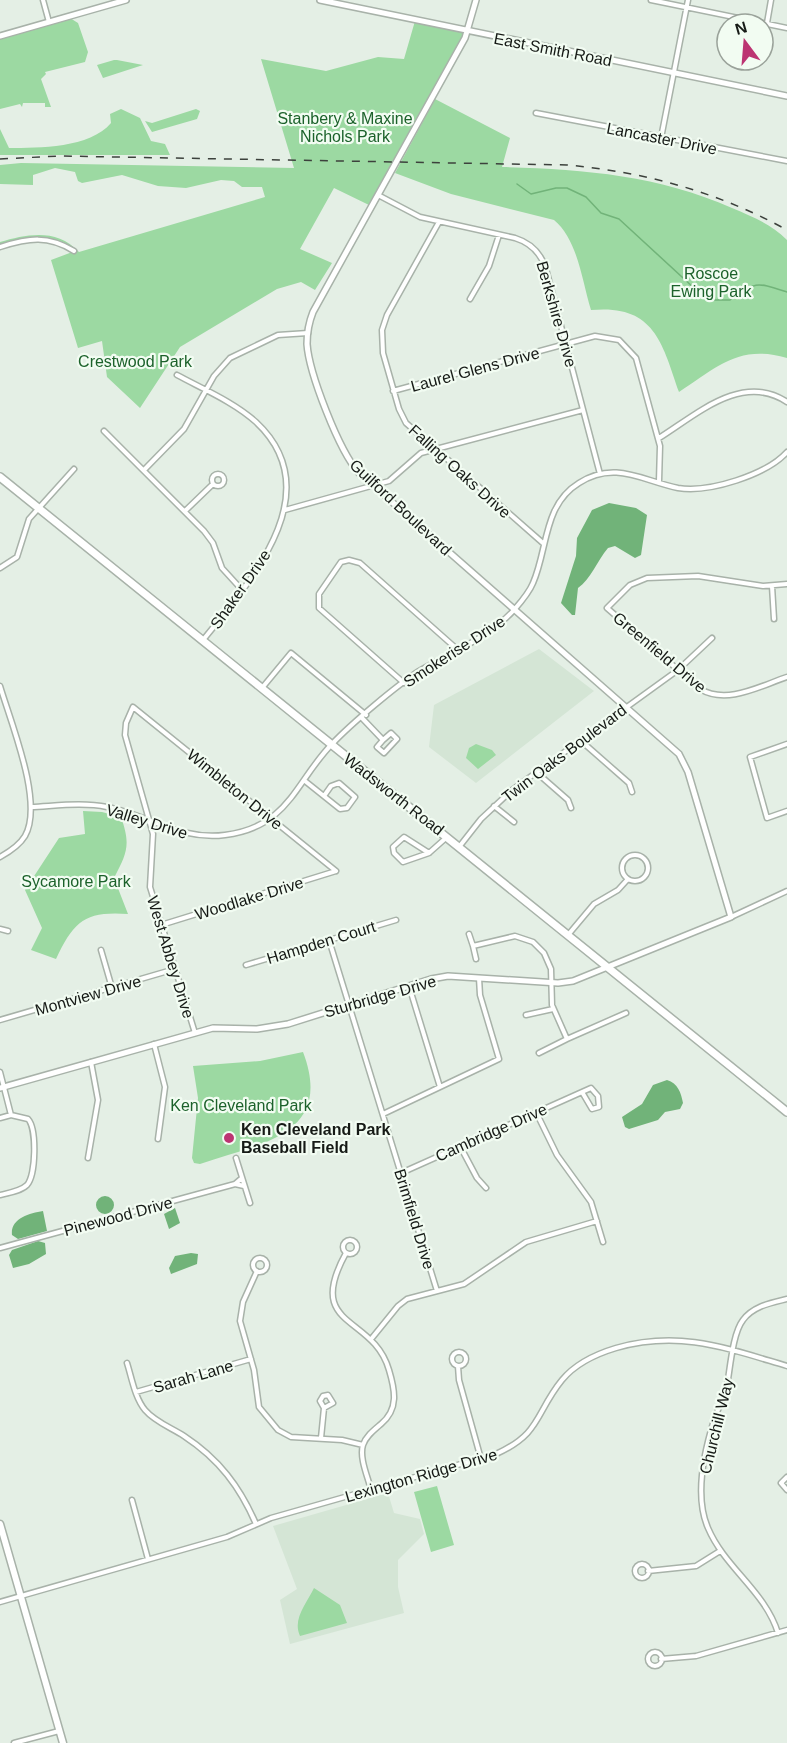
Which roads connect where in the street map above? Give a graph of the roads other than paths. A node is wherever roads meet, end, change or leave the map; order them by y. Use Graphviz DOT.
graph roads {
  1 [pos="43,0"];
  2 [pos="126,0"];
  3 [pos="320,0"];
  4 [pos="476,0"];
  5 [pos="651,0"];
  6 [pos="688,0"];
  7 [pos="687,7"];
  8 [pos="715,13"];
  9 [pos="49,22"];
  10 [pos="468,31"];
  11 [pos="0,36"];
  12 [pos="674,73"];
  13 [pos="787,96"];
  14 [pos="537,113"];
  15 [pos="661,138"];
  16 [pos="787,161"];
  17 [pos="378,195"];
  18 [pos="439,222"];
  19 [pos="499,234"];
  20 [pos="0,247"];
  21 [pos="74,251"];
  22 [pos="470,299"];
  23 [pos="308,333"];
  24 [pos="566,344"];
  25 [pos="177,375"];
  26 [pos="206,391"];
  27 [pos="393,391"];
  28 [pos="787,402"];
  29 [pos="583,410"];
  30 [pos="104,431"];
  31 [pos="659,438"];
  32 [pos="434,450"];
  33 [pos="787,452"];
  34 [pos="74,469"];
  35 [pos="144,470"];
  36 [pos="600,474"];
  37 [pos="0,477"];
  38 [pos="659,481"];
  39 [pos="213,483"];
  40 [pos="373,485"];
  41 [pos="39,508"];
  42 [pos="285,510"];
  43 [pos="185,511"];
  44 [pos="544,544"];
  45 [pos="0,568"];
  46 [pos="787,584"];
  47 [pos="772,586"];
  48 [pos="243,591"];
  49 [pos="515,609"];
  50 [pos="774,619"];
  51 [pos="712,638"];
  52 [pos="203,640"];
  53 [pos="458,650"];
  54 [pos="678,670"];
  55 [pos="787,677"];
  56 [pos="404,683"];
  57 [pos="0,686"];
  58 [pos="262,688"];
  59 [pos="627,706"];
  60 [pos="134,707"];
  61 [pos="364,717"];
  62 [pos="383,740"];
  63 [pos="580,740"];
  64 [pos="331,744"];
  65 [pos="787,744"];
  66 [pos="536,772"];
  67 [pos="305,781"];
  68 [pos="632,792"];
  69 [pos="324,796"];
  70 [pos="494,806"];
  71 [pos="31,807"];
  72 [pos="571,808"];
  73 [pos="787,811"];
  74 [pos="270,818"];
  75 [pos="149,821"];
  76 [pos="514,822"];
  77 [pos="448,837"];
  78 [pos="459,847"];
  79 [pos="429,853"];
  80 [pos="0,857"];
  81 [pos="336,871"];
  82 [pos="628,879"];
  83 [pos="787,891"];
  84 [pos="731,917"];
  85 [pos="396,920"];
  86 [pos="161,925"];
  87 [pos="0,929"];
  88 [pos="8,931"];
  89 [pos="469,933"];
  90 [pos="567,935"];
  91 [pos="329,940"];
  92 [pos="473,946"];
  93 [pos="101,950"];
  94 [pos="476,959"];
  95 [pos="246,965"];
  96 [pos="608,968"];
  97 [pos="175,969"];
  98 [pos="479,978"];
  99 [pos="551,983"];
  100 [pos="410,986"];
  101 [pos="112,987"];
  102 [pos="349,1004"];
  103 [pos="554,1009"];
  104 [pos="626,1013"];
  105 [pos="526,1015"];
  106 [pos="0,1020"];
  107 [pos="195,1033"];
  108 [pos="567,1040"];
  109 [pos="154,1044"];
  110 [pos="539,1053"];
  111 [pos="91,1062"];
  112 [pos="0,1072"];
  113 [pos="440,1087"];
  114 [pos="2,1088"];
  115 [pos="582,1092"];
  116 [pos="536,1112"];
  117 [pos="787,1112"];
  118 [pos="383,1114"];
  119 [pos="11,1115"];
  120 [pos="0,1118"];
  121 [pos="158,1139"];
  122 [pos="460,1146"];
  123 [pos="88,1158"];
  124 [pos="236,1158"];
  125 [pos="401,1173"];
  126 [pos="242,1178"];
  127 [pos="235,1184"];
  128 [pos="245,1186"];
  129 [pos="486,1188"];
  130 [pos="0,1195"];
  131 [pos="250,1203"];
  132 [pos="597,1221"];
  133 [pos="603,1242"];
  134 [pos="0,1248"];
  135 [pos="346,1253"];
  136 [pos="257,1271"];
  137 [pos="437,1292"];
  138 [pos="787,1299"];
  139 [pos="372,1338"];
  140 [pos="734,1350"];
  141 [pos="251,1359"];
  142 [pos="127,1363"];
  143 [pos="458,1366"];
  144 [pos="787,1366"];
  145 [pos="136,1392"];
  146 [pos="324,1408"];
  147 [pos="321,1438"];
  148 [pos="363,1445"];
  149 [pos="481,1459"];
  150 [pos="787,1477"];
  151 [pos="371,1490"];
  152 [pos="787,1490"];
  153 [pos="132,1500"];
  154 [pos="0,1524"];
  155 [pos="256,1524"];
  156 [pos="720,1551"];
  157 [pos="148,1559"];
  158 [pos="648,1570"];
  159 [pos="21,1595"];
  160 [pos="0,1602"];
  161 [pos="787,1630"];
  162 [pos="778,1633"];
  163 [pos="662,1659"];
  164 [pos="59,1731"];
  165 [pos="14,1743"];
  166 [pos="63,1743"];
  1 -- 9 [label="street"];
  2 -- 9 [label="street"];
  3 -- 10 [label="street, East Smith Road"];
  4 -- 10 [label="street, Guilford Boulevard"];
  5 -- 7 [label="street"];
  6 -- 7 [label="street"];
  7 -- 8 [label="street"];
  7 -- 12 [label="street"];
  9 -- 11 [label="street"];
  10 -- 12 [label="street, East Smith Road"];
  10 -- 17 [label="street, Guilford Boulevard"];
  12 -- 13 [label="street, East Smith Road"];
  12 -- 15 [label="street"];
  14 -- 15 [label="street, Lancaster Drive"];
  15 -- 16 [label="street, Lancaster Drive"];
  17 -- 18 [label="street, Berkshire Drive"];
  17 -- 23 [label="street, Guilford Boulevard"];
  18 -- 19 [label="street, Berkshire Drive"];
  18 -- 27 [label="street, Falling Oaks Drive"];
  19 -- 22 [label="street"];
  19 -- 24 [label="street, Berkshire Drive"];
  20 -- 21 [label="street"];
  23 -- 26 [label="street"];
  23 -- 40 [label="street, Guilford Boulevard"];
  24 -- 27 [label="street, Laurel Glens Drive"];
  24 -- 29 [label="street, Berkshire Drive"];
  24 -- 31 [label="street, Laurel Glens Drive"];
  25 -- 26 [label="street, Shaker Drive"];
  26 -- 35 [label="street"];
  26 -- 42 [label="street, Shaker Drive"];
  27 -- 32 [label="street, Falling Oaks Drive"];
  28 -- 31 [label="street"];
  29 -- 32 [label="street"];
  29 -- 36 [label="street, Berkshire Drive"];
  30 -- 35 [label="street"];
  31 -- 38 [label="street, Laurel Glens Drive"];
  32 -- 40 [label="street"];
  32 -- 44 [label="street, Falling Oaks Drive"];
  33 -- 38 [label="street, Smokerise Drive"];
  34 -- 41 [label="street"];
  35 -- 43 [label="street"];
  36 -- 38 [label="street, Smokerise Drive"];
  36 -- 44 [label="street, Smokerise Drive"];
  37 -- 41 [label="highway, Wadsworth Road"];
  39 -- 43 [label="street"];
  40 -- 42 [label="street"];
  40 -- 49 [label="street, Guilford Boulevard"];
  41 -- 45 [label="street"];
  41 -- 52 [label="highway, Wadsworth Road"];
  42 -- 48 [label="street, Shaker Drive"];
  43 -- 48 [label="street"];
  44 -- 49 [label="street, Smokerise Drive"];
  46 -- 47 [label="street"];
  47 -- 50 [label="street"];
  47 -- 54 [label="street, Greenfield Drive"];
  48 -- 52 [label="street, Shaker Drive"];
  49 -- 53 [label="street, Smokerise Drive"];
  49 -- 59 [label="street, Guilford Boulevard"];
  51 -- 54 [label="street, Twin Oaks Boulevard"];
  52 -- 58 [label="highway, Wadsworth Road"];
  53 -- 56 [label="street, Smokerise Drive"];
  53 -- 56 [label="street"];
  54 -- 55 [label="street, Greenfield Drive"];
  54 -- 59 [label="street, Twin Oaks Boulevard"];
  56 -- 61 [label="street, Smokerise Drive"];
  57 -- 71 [label="street"];
  58 -- 61 [label="street"];
  58 -- 64 [label="highway, Wadsworth Road"];
  59 -- 63 [label="street, Twin Oaks Boulevard"];
  59 -- 84 [label="street, Guilford Boulevard"];
  60 -- 74 [label="street, Wimbleton Drive"];
  60 -- 75 [label="street, West Abbey Drive"];
  61 -- 62 [label="street"];
  61 -- 64 [label="street, Smokerise Drive"];
  62 -- 62 [label="street"];
  63 -- 66 [label="street, Twin Oaks Boulevard"];
  63 -- 68 [label="street"];
  64 -- 67 [label="street, Valley Drive"];
  64 -- 77 [label="highway, Wadsworth Road"];
  65 -- 73 [label="street"];
  66 -- 70 [label="street, Twin Oaks Boulevard"];
  66 -- 72 [label="street"];
  67 -- 69 [label="street"];
  67 -- 74 [label="street, Valley Drive"];
  69 -- 69 [label="street"];
  70 -- 76 [label="street"];
  70 -- 78 [label="street, Twin Oaks Boulevard"];
  71 -- 75 [label="street, Valley Drive"];
  71 -- 80 [label="street"];
  74 -- 75 [label="street, Valley Drive"];
  74 -- 81 [label="street, Wimbleton Drive"];
  75 -- 86 [label="street, West Abbey Drive"];
  77 -- 78 [label="highway, Wadsworth Road"];
  77 -- 79 [label="street"];
  78 -- 90 [label="highway, Wadsworth Road"];
  79 -- 79 [label="street"];
  81 -- 86 [label="street, Woodlake Drive"];
  82 -- 82 [label="street"];
  82 -- 90 [label="street"];
  83 -- 84 [label="street, Sturbridge Drive"];
  84 -- 96 [label="street, Sturbridge Drive"];
  85 -- 91 [label="street, Hampden Court"];
  86 -- 97 [label="street, West Abbey Drive"];
  87 -- 88 [label="street"];
  89 -- 92 [label="street"];
  90 -- 96 [label="highway, Wadsworth Road"];
  91 -- 95 [label="street, Hampden Court"];
  91 -- 102 [label="street, Brimfield Drive"];
  92 -- 94 [label="street"];
  92 -- 99 [label="street"];
  93 -- 101 [label="street"];
  96 -- 99 [label="street, Sturbridge Drive"];
  96 -- 117 [label="highway, Wadsworth Road"];
  97 -- 101 [label="street, Montview Drive"];
  97 -- 107 [label="street, West Abbey Drive"];
  98 -- 99 [label="street, Sturbridge Drive"];
  98 -- 100 [label="street, Sturbridge Drive"];
  98 -- 113 [label="street"];
  99 -- 103 [label="street"];
  100 -- 102 [label="street, Sturbridge Drive"];
  100 -- 113 [label="street"];
  101 -- 106 [label="street, Montview Drive"];
  102 -- 107 [label="street, Sturbridge Drive"];
  102 -- 118 [label="street, Brimfield Drive"];
  103 -- 105 [label="street"];
  103 -- 108 [label="street"];
  104 -- 108 [label="street"];
  107 -- 109 [label="street, Sturbridge Drive"];
  108 -- 110 [label="street"];
  109 -- 111 [label="street, Sturbridge Drive"];
  109 -- 121 [label="street"];
  111 -- 114 [label="street, Sturbridge Drive"];
  111 -- 123 [label="street"];
  112 -- 114 [label="street"];
  113 -- 118 [label="street"];
  114 -- 119 [label="street"];
  115 -- 115 [label="street"];
  115 -- 116 [label="street, Cambridge Drive"];
  116 -- 122 [label="street, Cambridge Drive"];
  116 -- 132 [label="street"];
  118 -- 125 [label="street, Brimfield Drive"];
  119 -- 120 [label="street"];
  119 -- 130 [label="street"];
  122 -- 125 [label="street, Cambridge Drive"];
  122 -- 129 [label="street"];
  124 -- 126 [label="street"];
  125 -- 137 [label="street, Brimfield Drive"];
  126 -- 127 [label="street, Pinewood Drive"];
  126 -- 128 [label="street"];
  127 -- 128 [label="street, Pinewood Drive"];
  127 -- 134 [label="street, Pinewood Drive"];
  128 -- 131 [label="street"];
  132 -- 133 [label="street"];
  132 -- 137 [label="street"];
  135 -- 139 [label="street"];
  136 -- 141 [label="street"];
  137 -- 139 [label="street"];
  138 -- 140 [label="street, Churchill Way"];
  139 -- 148 [label="street"];
  140 -- 144 [label="street, Lexington Ridge Drive"];
  140 -- 149 [label="street, Lexington Ridge Drive"];
  140 -- 156 [label="street, Churchill Way"];
  141 -- 145 [label="street, Sarah Lane"];
  141 -- 147 [label="street"];
  142 -- 145 [label="street"];
  143 -- 149 [label="street"];
  145 -- 155 [label="street"];
  146 -- 147 [label="street"];
  147 -- 148 [label="street"];
  148 -- 151 [label="street"];
  149 -- 151 [label="street, Lexington Ridge Drive"];
  150 -- 152 [label="street"];
  151 -- 155 [label="street, Lexington Ridge Drive"];
  153 -- 157 [label="street"];
  154 -- 159 [label="main road"];
  155 -- 157 [label="street, Lexington Ridge Drive"];
  156 -- 158 [label="street"];
  156 -- 162 [label="street, Churchill Way"];
  157 -- 159 [label="street, Lexington Ridge Drive"];
  159 -- 160 [label="street, Lexington Ridge Drive"];
  159 -- 164 [label="main road"];
  161 -- 162 [label="street"];
  162 -- 163 [label="street"];
  164 -- 165 [label="street"];
  164 -- 166 [label="main road"];
}
